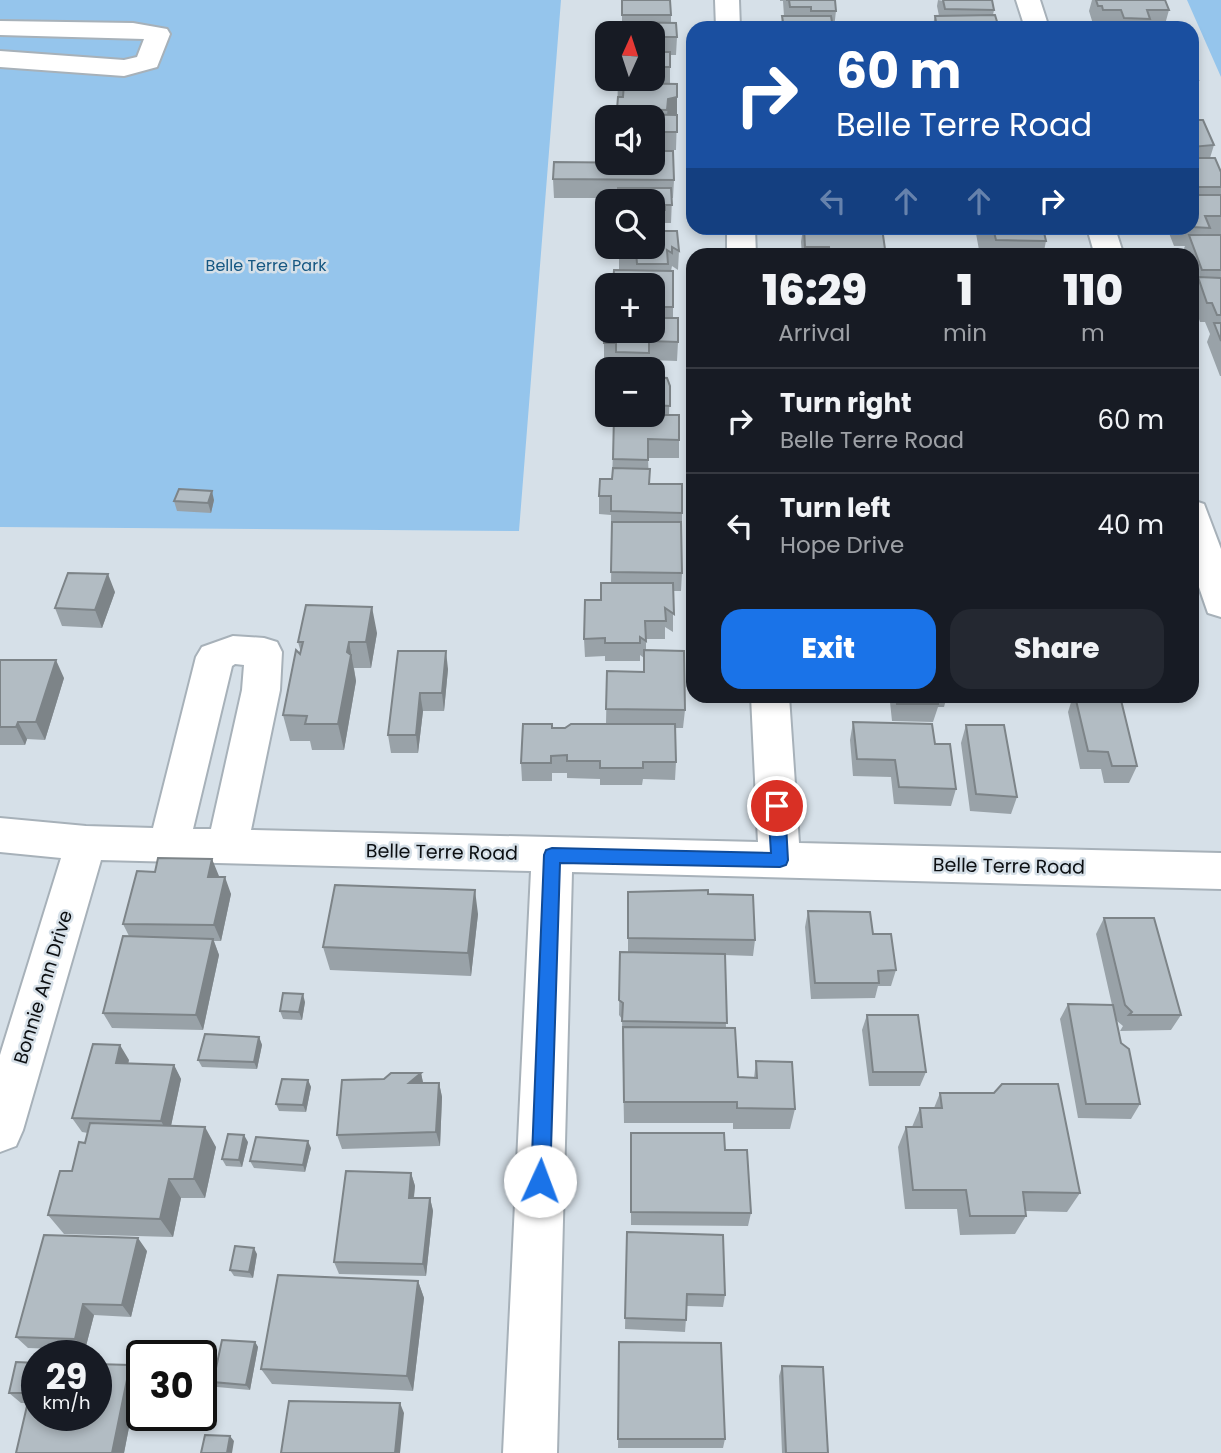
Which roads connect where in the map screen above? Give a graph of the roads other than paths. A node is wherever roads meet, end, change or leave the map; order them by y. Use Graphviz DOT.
graph roads {
  1 [pos="726,0"];
  2 [pos="1028,0"];
  3 [pos="728,21"];
  4 [pos="1035,21"];
  5 [pos="0,28"];
  6 [pos="0,60"];
  7 [pos="1199,534"];
  8 [pos="1221,604"];
  9 [pos="770,703"];
  10 [pos="0,835"];
  11 [pos="86,844"];
  12 [pos="169,845"];
  13 [pos="227,847"];
  14 [pos="552,855"];
  15 [pos="780,860"];
  16 [pos="1221,871"];
  17 [pos="0,1130"];
  18 [pos="530,1453"];
  1 -- 3 [label="street"];
  2 -- 4 [label="street"];
  5 -- 6 [label="street"];
  7 -- 8 [label="street"];
  9 -- 15 [label="street"];
  10 -- 11 [label="street, Belle Terre Road"];
  11 -- 12 [label="street, Belle Terre Road"];
  11 -- 17 [label="street, Bonnie Ann Drive"];
  12 -- 13 [label="street, Belle Terre Road"];
  12 -- 13 [label="street"];
  13 -- 14 [label="street, Belle Terre Road"];
  14 -- 15 [label="street, Belle Terre Road"];
  14 -- 18 [label="street"];
  15 -- 16 [label="street, Belle Terre Road"];
}
